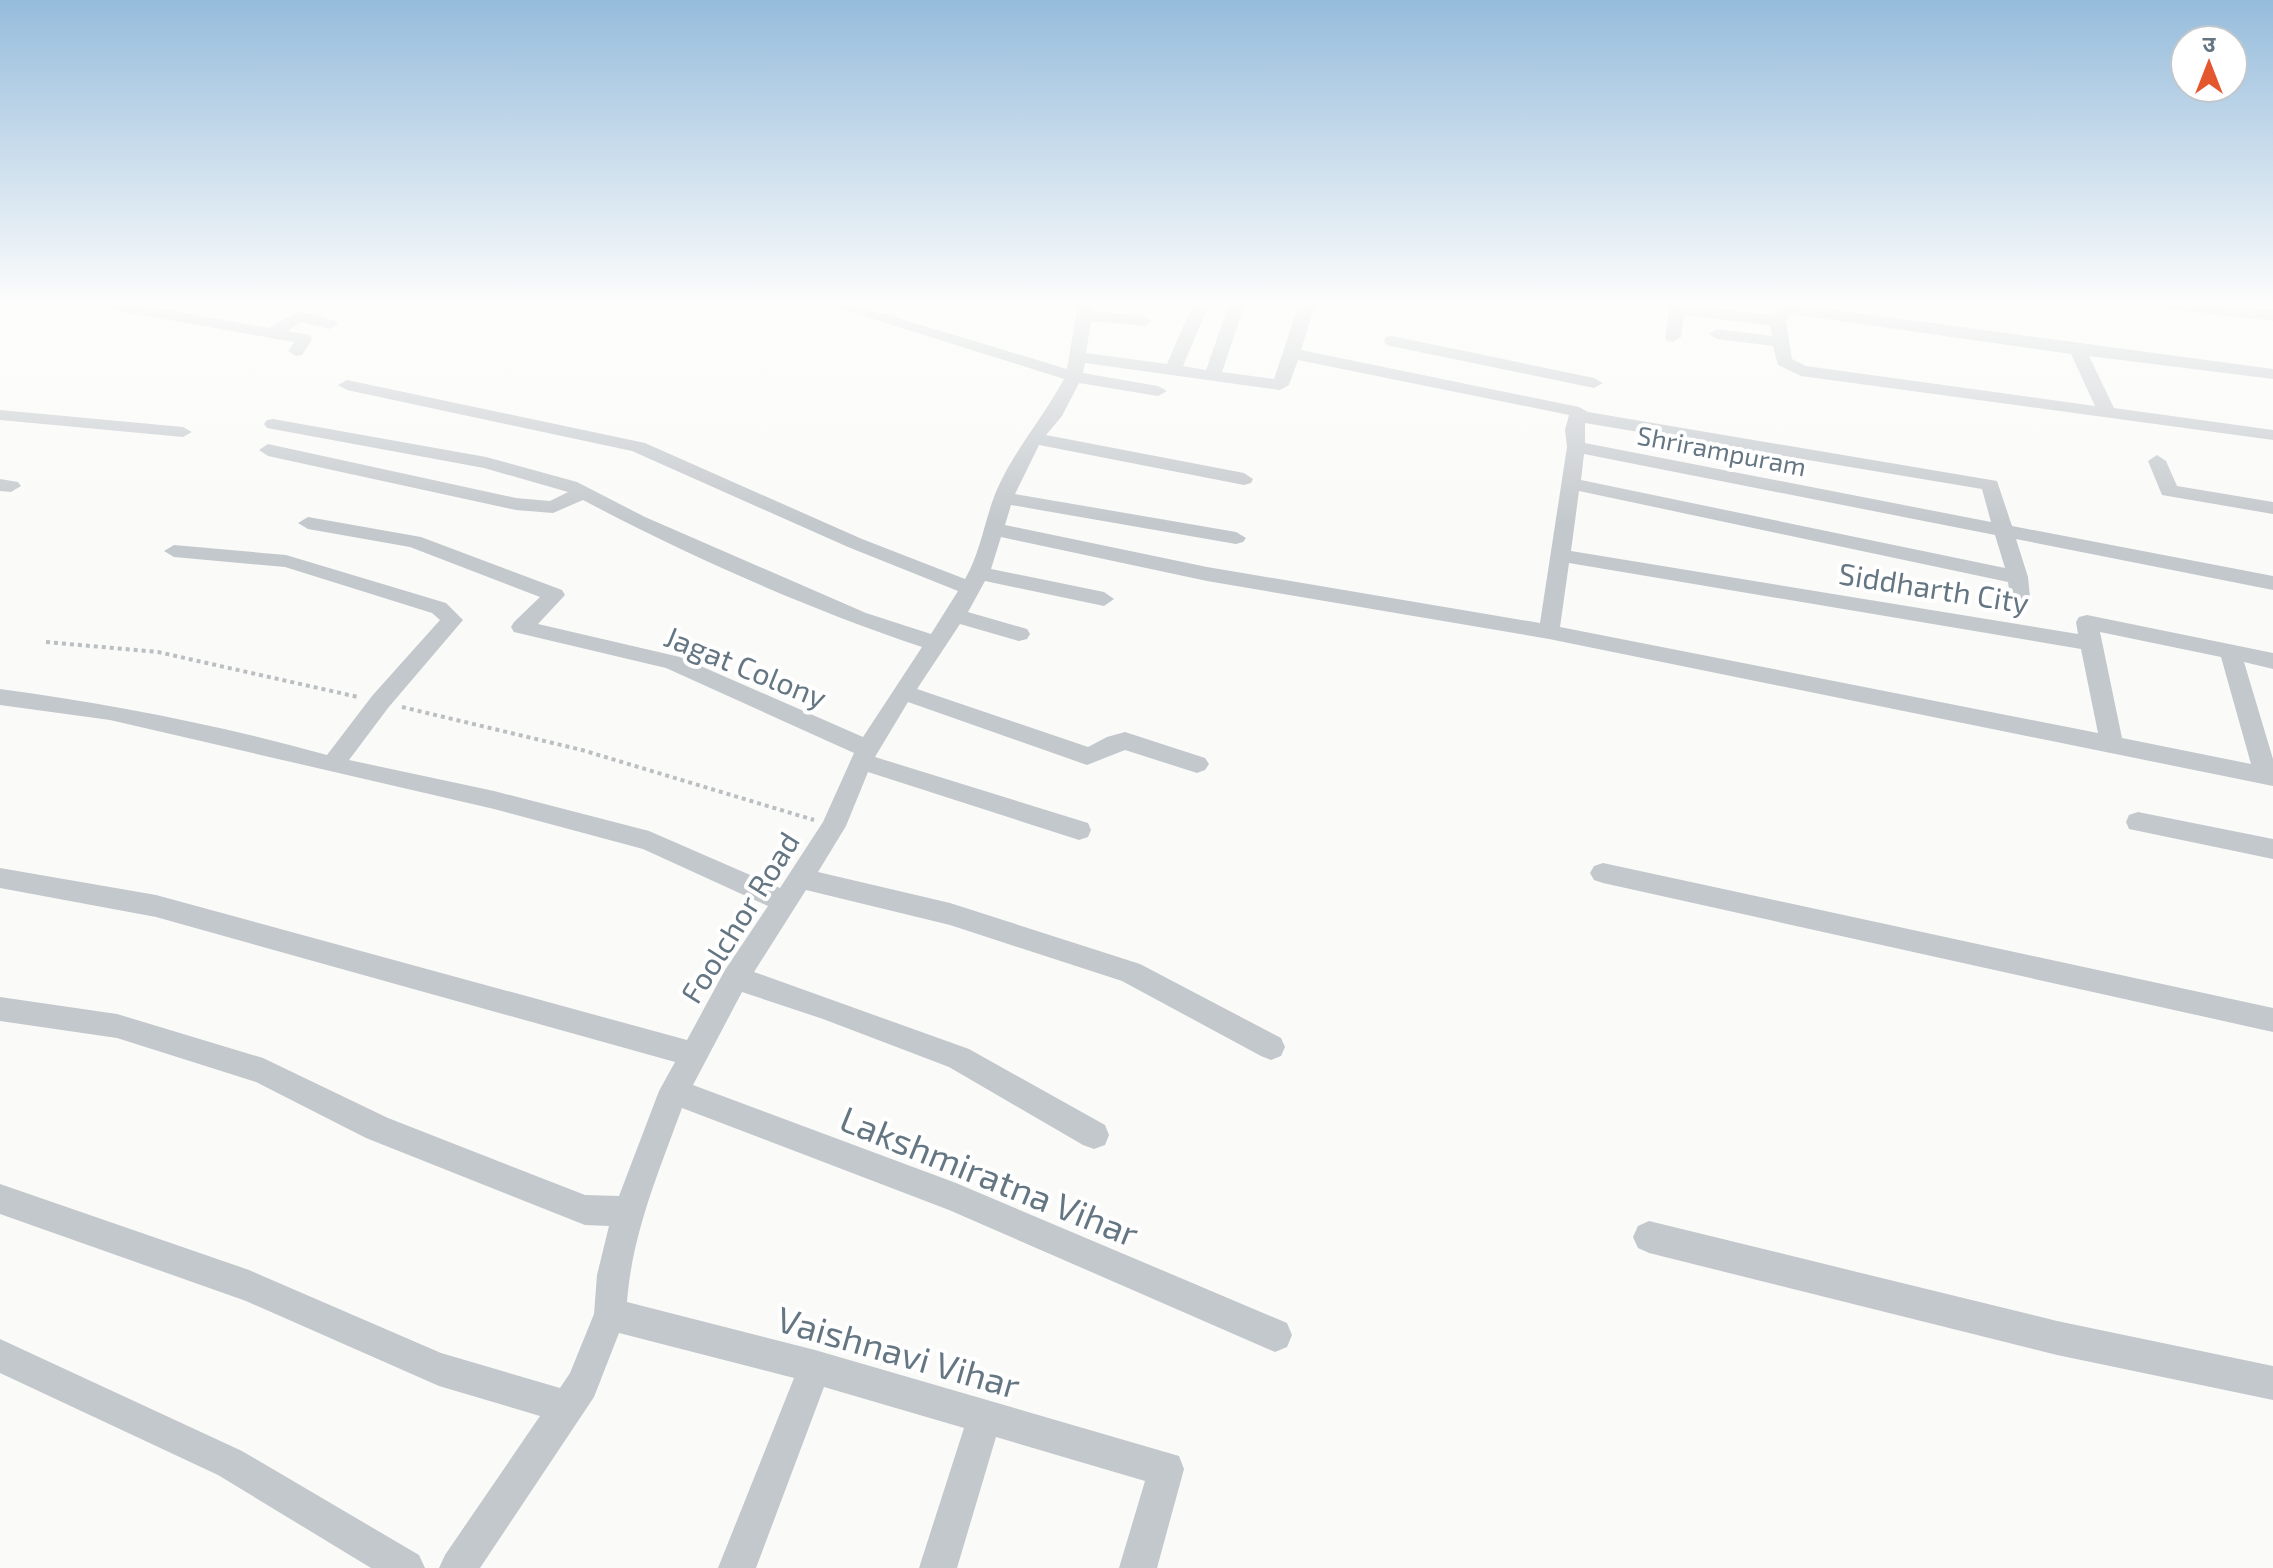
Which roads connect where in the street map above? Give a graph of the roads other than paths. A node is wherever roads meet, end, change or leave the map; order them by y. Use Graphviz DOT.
graph roads {
  1 [pos="1071,377"];
  2 [pos="1111,377"];
  3 [pos="1221,377"];
  4 [pos="1283,377"];
  5 [pos="1406,377"];
  6 [pos="1566,377"];
  7 [pos="1596,377"];
  8 [pos="1847,377"];
  9 [pos="2090,377"];
  10 [pos="1594,383"];
  11 [pos="347,385"];
  12 [pos="1158,391"];
  13 [pos="2107,412"];
  14 [pos="1578,414"];
  15 [pos="0,415"];
  16 [pos="273,424"];
  17 [pos="183,432"];
  18 [pos="2273,435"];
  19 [pos="1033,438"];
  20 [pos="1576,447"];
  21 [pos="268,450"];
  22 [pos="2157,461"];
  23 [pos="1244,479"];
  24 [pos="1569,483"];
  25 [pos="582,493"];
  26 [pos="1004,498"];
  27 [pos="2273,508"];
  28 [pos="308,523"];
  29 [pos="993,529"];
  30 [pos="2005,532"];
  31 [pos="1236,538"];
  32 [pos="174,551"];
  33 [pos="1559,555"];
  34 [pos="974,581"];
  35 [pos="2273,583"];
  36 [pos="1104,599"];
  37 [pos="955,615"];
  38 [pos="1549,632"];
  39 [pos="1019,634"];
  40 [pos="935,643"];
  41 [pos="2091,643"];
  42 [pos="2230,652"];
  43 [pos="2273,661"];
  44 [pos="902,692"];
  45 [pos="0,697"];
  46 [pos="2112,745"];
  47 [pos="864,755"];
  48 [pos="1197,764"];
  49 [pos="332,765"];
  50 [pos="2270,776"];
  51 [pos="2138,822"];
  52 [pos="1079,830"];
  53 [pos="2273,849"];
  54 [pos="1603,873"];
  55 [pos="0,878"];
  56 [pos="800,878"];
  57 [pos="785,902"];
  58 [pos="735,978"];
  59 [pos="0,1009"];
  60 [pos="2273,1020"];
  61 [pos="1271,1047"];
  62 [pos="693,1054"];
  63 [pos="674,1091"];
  64 [pos="1094,1135"];
  65 [pos="0,1199"];
  66 [pos="628,1212"];
  67 [pos="1649,1237"];
  68 [pos="610,1314"];
  69 [pos="1275,1335"];
  70 [pos="0,1356"];
  71 [pos="815,1367"];
  72 [pos="2273,1383"];
  73 [pos="567,1407"];
  74 [pos="985,1416"];
  75 [pos="406,1568"];
  76 [pos="458,1568"];
  77 [pos="737,1568"];
  78 [pos="938,1568"];
  79 [pos="1138,1568"];
  1 -- 19 [label="street, Foolchor Road"];
  2 -- 12 [label="street"];
  3 -- 4 [label="street"];
  5 -- 14 [label="street"];
  6 -- 10 [label="street"];
  7 -- 10 [label="street"];
  8 -- 13 [label="street"];
  9 -- 13 [label="street"];
  10 -- 14 [label="street"];
  11 -- 34 [label="street"];
  13 -- 18 [label="street"];
  14 -- 20 [label="street"];
  14 -- 30 [label="street"];
  15 -- 17 [label="street"];
  16 -- 25 [label="street"];
  19 -- 23 [label="street"];
  19 -- 26 [label="street, Foolchor Road"];
  20 -- 24 [label="street"];
  20 -- 30 [label="street, Shrirampuram"];
  21 -- 25 [label="street"];
  22 -- 27 [label="street"];
  24 -- 30 [label="street"];
  24 -- 33 [label="street"];
  25 -- 40 [label="street"];
  26 -- 29 [label="street, Foolchor Road"];
  26 -- 31 [label="street"];
  28 -- 47 [label="street, Jagat Colony"];
  29 -- 34 [label="street, Foolchor Road"];
  29 -- 38 [label="street"];
  30 -- 35 [label="street, Shrirampuram"];
  32 -- 49 [label="street"];
  33 -- 38 [label="street"];
  33 -- 41 [label="street, Siddharth City"];
  34 -- 36 [label="street"];
  34 -- 37 [label="street, Foolchor Road"];
  37 -- 39 [label="street"];
  37 -- 40 [label="street, Foolchor Road"];
  38 -- 46 [label="street"];
  40 -- 44 [label="street, Foolchor Road"];
  41 -- 42 [label="street"];
  41 -- 46 [label="street"];
  42 -- 43 [label="street"];
  42 -- 50 [label="street"];
  44 -- 47 [label="street, Foolchor Road"];
  44 -- 48 [label="street"];
  45 -- 49 [label="street"];
  46 -- 50 [label="street"];
  47 -- 52 [label="street"];
  47 -- 56 [label="street, Foolchor Road"];
  49 -- 57 [label="street"];
  51 -- 53 [label="street"];
  54 -- 60 [label="street"];
  55 -- 62 [label="street"];
  56 -- 57 [label="street, Foolchor Road"];
  56 -- 61 [label="street"];
  57 -- 58 [label="street, Foolchor Road"];
  58 -- 62 [label="street, Foolchor Road"];
  58 -- 64 [label="street"];
  59 -- 66 [label="street"];
  62 -- 63 [label="street, Foolchor Road"];
  63 -- 66 [label="street, Foolchor Road"];
  63 -- 69 [label="street, Lakshmiratna Vihar"];
  65 -- 73 [label="street"];
  66 -- 68 [label="street, Foolchor Road"];
  67 -- 72 [label="street"];
  68 -- 71 [label="street, Vaishnavi Vihar"];
  68 -- 73 [label="street, Foolchor Road"];
  70 -- 75 [label="street"];
  71 -- 74 [label="street, Vaishnavi Vihar"];
  71 -- 77 [label="street"];
  73 -- 76 [label="street, Foolchor Road"];
  74 -- 78 [label="street"];
  74 -- 79 [label="street, Vaishnavi Vihar"];
}
